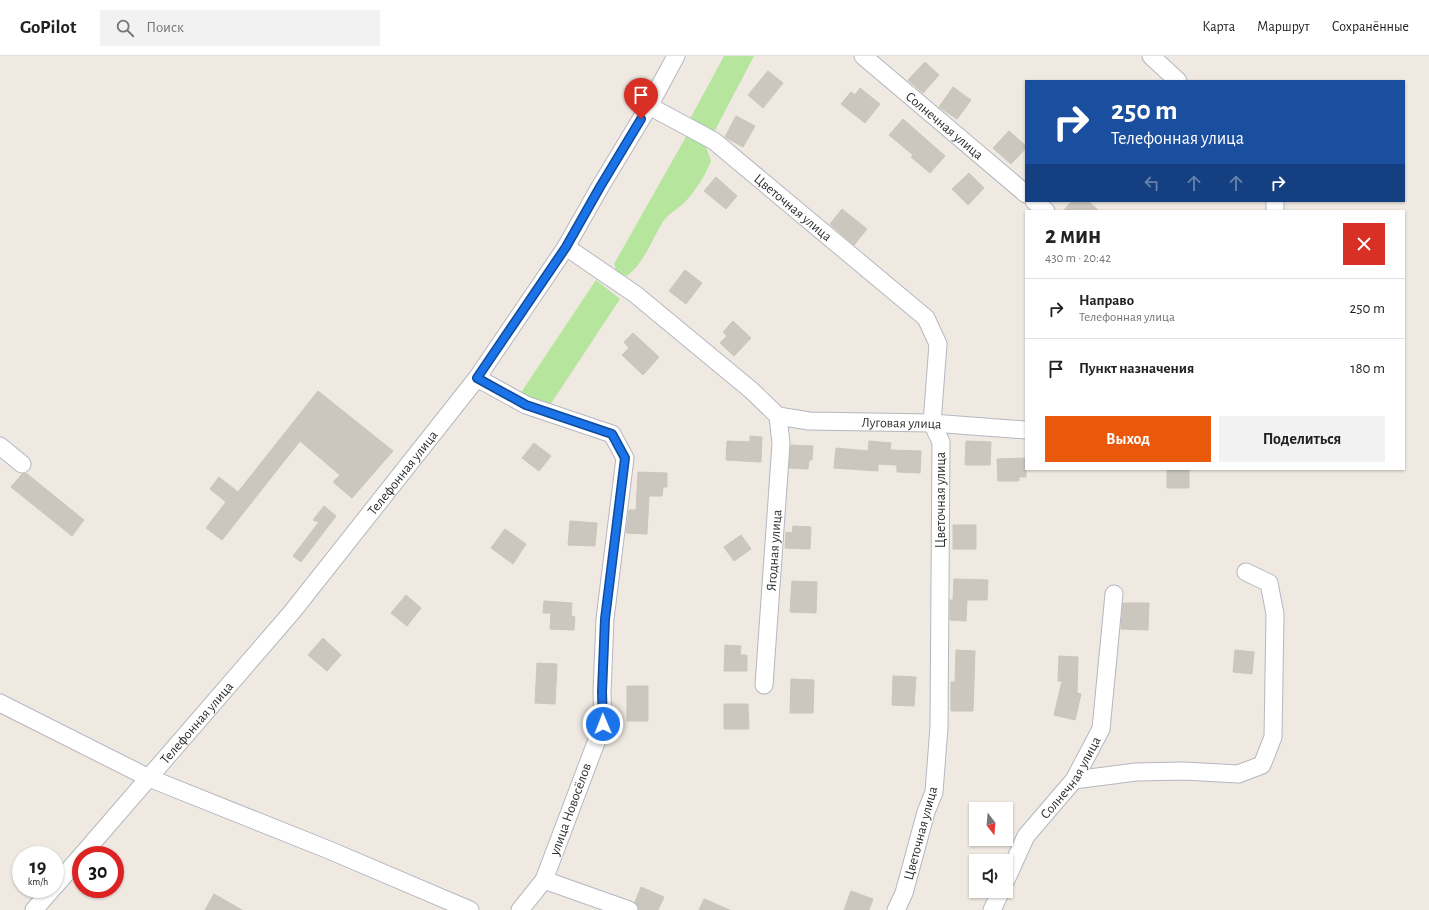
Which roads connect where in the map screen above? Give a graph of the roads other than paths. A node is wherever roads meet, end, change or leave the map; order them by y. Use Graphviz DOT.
graph roads {
  1 [pos="676,56"];
  2 [pos="863,56"];
  3 [pos="1151,56"];
  4 [pos="1177,80"];
  5 [pos="649,106"];
  6 [pos="1025,193"];
  7 [pos="1035,202"];
  8 [pos="1045,210"];
  9 [pos="566,247"];
  10 [pos="477,378"];
  11 [pos="778,416"];
  12 [pos="932,423"];
  13 [pos="1025,430"];
  14 [pos="0,446"];
  15 [pos="22,464"];
  16 [pos="1246,572"];
  17 [pos="1114,594"];
  18 [pos="764,685"];
  19 [pos="0,703"];
  20 [pos="149,778"];
  21 [pos="1074,780"];
  22 [pos="90,846"];
  23 [pos="1013,865"];
  24 [pos="72,866"];
  25 [pos="64,876"];
  26 [pos="544,880"];
  27 [pos="44,898"];
  28 [pos="998,898"];
  29 [pos="34,910"];
  30 [pos="470,910"];
  31 [pos="520,910"];
  32 [pos="629,910"];
  33 [pos="896,910"];
  34 [pos="992,910"];
  1 -- 5 [label="street, Телефонная улица"];
  2 -- 6 [label="street, Солнечная улица"];
  3 -- 4 [label="street"];
  5 -- 9 [label="street, Телефонная улица"];
  5 -- 12 [label="street, Цветочная улица"];
  7 -- 8 [label="street"];
  9 -- 10 [label="street, Телефонная улица"];
  9 -- 11 [label="street"];
  10 -- 20 [label="street, Телефонная улица"];
  10 -- 26 [label="street, улица Новосёлов"];
  11 -- 12 [label="street, Луговая улица"];
  11 -- 18 [label="street, Ягодная улица"];
  12 -- 13 [label="street, Луговая улица"];
  12 -- 33 [label="street, Цветочная улица"];
  14 -- 15 [label="street"];
  16 -- 21 [label="street"];
  17 -- 21 [label="street, Солнечная улица"];
  19 -- 20 [label="street"];
  20 -- 22 [label="street, Телефонная улица"];
  20 -- 30 [label="street"];
  21 -- 23 [label="street, Солнечная улица"];
  24 -- 25 [label="street, Телефонная улица"];
  26 -- 31 [label="street, улица Новосёлов"];
  26 -- 32 [label="street"];
  27 -- 29 [label="street"];
  28 -- 34 [label="street"];
}
